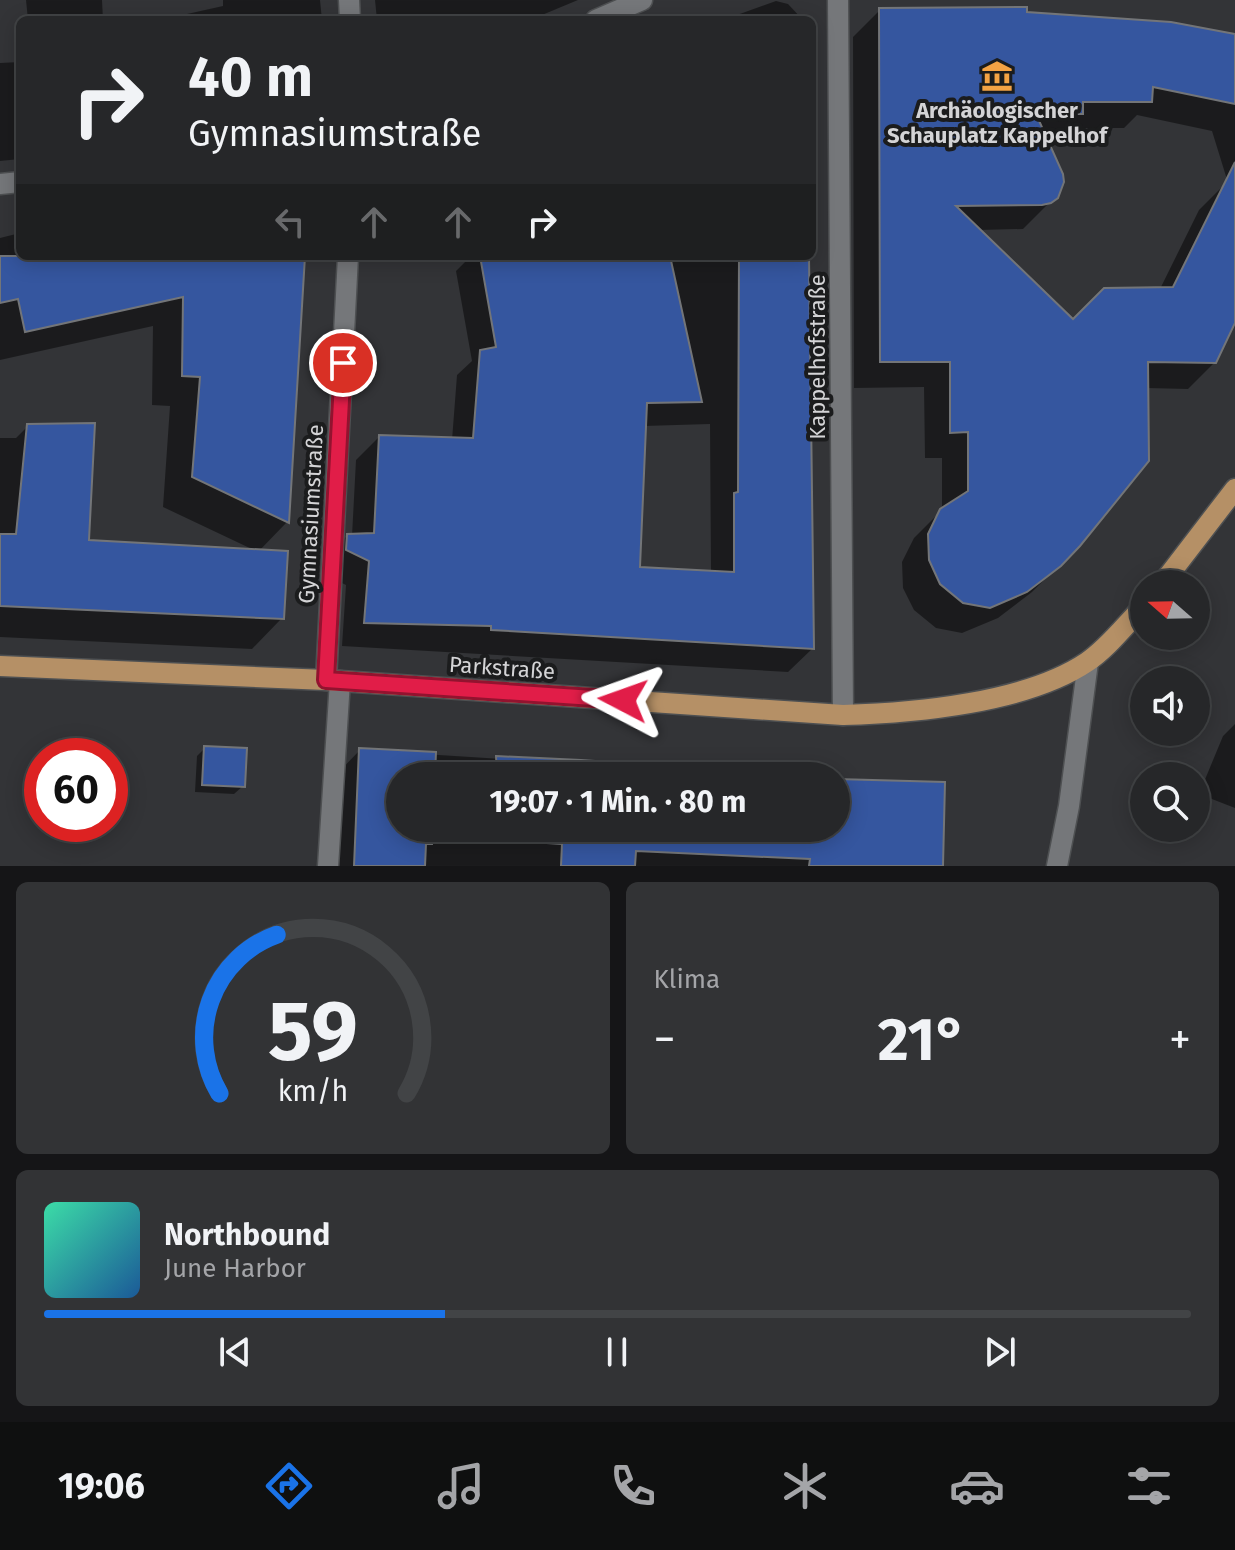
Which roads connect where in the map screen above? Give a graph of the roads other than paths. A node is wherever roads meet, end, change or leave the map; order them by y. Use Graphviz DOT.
graph roads {
  1 [pos="642,0"];
  2 [pos="838,0"];
  3 [pos="605,16"];
  4 [pos="348,260"];
  5 [pos="1235,489"];
  6 [pos="1173,570"];
  7 [pos="1130,620"];
  8 [pos="1088,662"];
  9 [pos="0,666"];
  10 [pos="333,680"];
  11 [pos="843,715"];
  12 [pos="328,866"];
  13 [pos="1057,866"];
  1 -- 3 [label="street"];
  2 -- 11 [label="street, Kappelhofstraße"];
  4 -- 10 [label="street, Gymnasiumstraße"];
  5 -- 6 [label="main road"];
  7 -- 8 [label="main road"];
  8 -- 11 [label="main road, Parkstraße"];
  8 -- 13 [label="street"];
  9 -- 10 [label="main road, Parkstraße"];
  10 -- 11 [label="main road, Parkstraße"];
  10 -- 12 [label="street, Gymnasiumstraße"];
}
